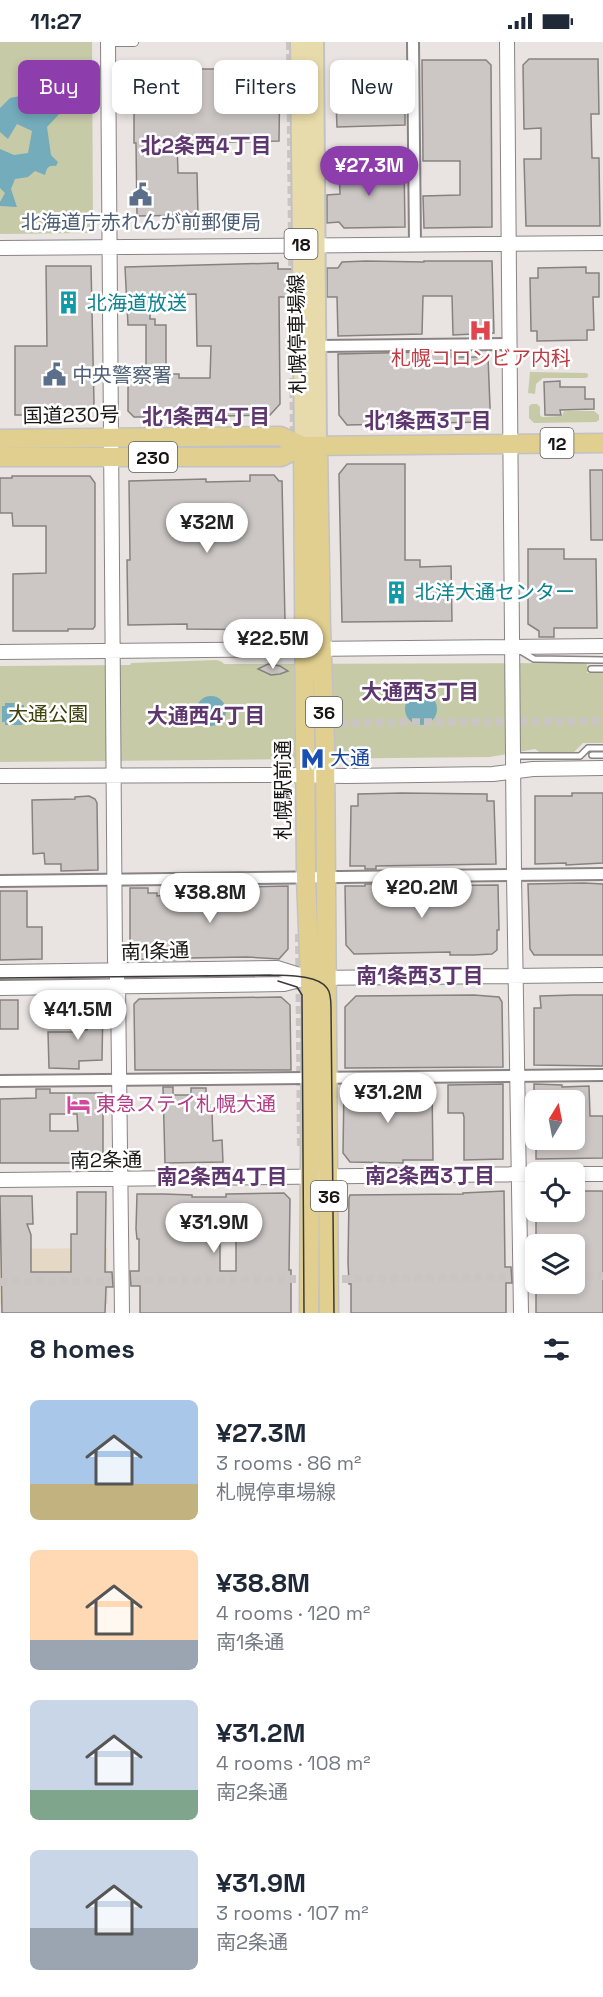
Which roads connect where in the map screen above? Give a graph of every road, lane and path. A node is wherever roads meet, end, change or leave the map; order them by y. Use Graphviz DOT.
graph roads {
  1 [pos="108,42"];
  2 [pos="134,42"];
  3 [pos="299,42"];
  4 [pos="315,42"];
  5 [pos="413,42"];
  6 [pos="507,42"];
  7 [pos="603,243"];
  8 [pos="415,244"];
  9 [pos="509,244"];
  10 [pos="309,246"];
  11 [pos="109,247"];
  12 [pos="0,248"];
  13 [pos="510,344"];
  14 [pos="318,346"];
  15 [pos="111,437"];
  16 [pos="0,439"];
  17 [pos="603,443"];
  18 [pos="511,444"];
  19 [pos="311,446"];
  20 [pos="0,457"];
  21 [pos="111,457"];
  22 [pos="512,646"];
  23 [pos="603,646"];
  24 [pos="313,650"];
  25 [pos="113,651"];
  26 [pos="0,652"];
  27 [pos="603,660"];
  28 [pos="591,669"];
  29 [pos="603,669"];
  30 [pos="603,748"];
  31 [pos="592,755"];
  32 [pos="603,755"];
  33 [pos="513,756"];
  34 [pos="603,768"];
  35 [pos="513,771"];
  36 [pos="114,775"];
  37 [pos="305,775"];
  38 [pos="0,776"];
  39 [pos="325,776"];
  40 [pos="603,873"];
  41 [pos="514,874"];
  42 [pos="306,877"];
  43 [pos="326,877"];
  44 [pos="0,880"];
  45 [pos="115,880"];
  46 [pos="0,972"];
  47 [pos="116,972"];
  48 [pos="516,975"];
  49 [pos="603,975"];
  50 [pos="318,978"];
  51 [pos="118,987"];
  52 [pos="0,988"];
  53 [pos="603,1075"];
  54 [pos="518,1076"];
  55 [pos="319,1078"];
  56 [pos="120,1080"];
  57 [pos="0,1081"];
  58 [pos="520,1173"];
  59 [pos="525,1173"];
  60 [pos="585,1174"];
  61 [pos="603,1174"];
  62 [pos="319,1177"];
  63 [pos="121,1179"];
  64 [pos="0,1180"];
  65 [pos="122,1313"];
  66 [pos="309,1313"];
  67 [pos="329,1313"];
  68 [pos="521,1313"];
  1 -- 2 [label="street"];
  1 -- 11 [label="street"];
  3 -- 10 [label="main road, 札幌停車場線 / 18"];
  4 -- 10 [label="main road, 札幌停車場線 / 18"];
  5 -- 8 [label="street"];
  6 -- 9 [label="street"];
  7 -- 9 [label="street"];
  8 -- 9 [label="street"];
  8 -- 10 [label="street"];
  9 -- 13 [label="street"];
  10 -- 11 [label="street"];
  10 -- 14 [label="main road, 札幌停車場線 / 18"];
  10 -- 19 [label="main road, 札幌停車場線 / 18"];
  11 -- 12 [label="street"];
  11 -- 15 [label="street"];
  13 -- 14 [label="street"];
  13 -- 18 [label="street"];
  14 -- 19 [label="main road, 札幌停車場線 / 18"];
  15 -- 16 [label="highway, 国道230号 / 230"];
  15 -- 19 [label="highway, 国道230号 / 230"];
  15 -- 21 [label="street"];
  17 -- 18 [label="highway, 12"];
  18 -- 19 [label="highway, 12"];
  18 -- 22 [label="street"];
  19 -- 21 [label="highway, 230"];
  19 -- 24 [label="highway, 札幌駅前通 / 36"];
  20 -- 21 [label="highway, 230"];
  21 -- 25 [label="street"];
  22 -- 23 [label="street"];
  22 -- 24 [label="street"];
  22 -- 27 [label="lane"];
  22 -- 33 [label="street"];
  24 -- 25 [label="street"];
  24 -- 37 [label="highway, 札幌駅前通 / 36"];
  24 -- 39 [label="highway, 札幌駅前通 / 36"];
  25 -- 26 [label="street"];
  25 -- 36 [label="street"];
  28 -- 29 [label="lane"];
  30 -- 33 [label="lane"];
  31 -- 32 [label="lane"];
  33 -- 35 [label="street"];
  34 -- 35 [label="street"];
  35 -- 39 [label="street"];
  35 -- 41 [label="street"];
  36 -- 37 [label="street"];
  36 -- 38 [label="street"];
  36 -- 45 [label="street"];
  37 -- 39 [label="street"];
  37 -- 42 [label="highway, 札幌駅前通 / 36"];
  39 -- 43 [label="highway, 札幌駅前通 / 36"];
  40 -- 41 [label="street"];
  41 -- 43 [label="street"];
  41 -- 48 [label="street"];
  42 -- 43 [label="street"];
  42 -- 45 [label="street"];
  42 -- 50 [label="highway, 札幌駅前通 / 36"];
  43 -- 50 [label="highway, 札幌駅前通 / 36"];
  44 -- 45 [label="street"];
  45 -- 47 [label="street"];
  46 -- 47 [label="street, 南1条通"];
  47 -- 50 [label="street, 南1条通"];
  47 -- 51 [label="street"];
  48 -- 49 [label="street, 南1条通"];
  48 -- 50 [label="street, 南1条通"];
  48 -- 54 [label="street"];
  50 -- 51 [label="street, 南1条通"];
  50 -- 55 [label="highway, 札幌駅前通 / 36"];
  51 -- 52 [label="street, 南1条通"];
  51 -- 56 [label="street"];
  53 -- 54 [label="street"];
  54 -- 55 [label="street"];
  54 -- 58 [label="street"];
  55 -- 56 [label="street"];
  55 -- 62 [label="highway, 札幌駅前通 / 36"];
  56 -- 57 [label="street"];
  56 -- 63 [label="street"];
  58 -- 59 [label="street, 南2条通"];
  58 -- 62 [label="street, 南2条通"];
  58 -- 68 [label="street"];
  60 -- 61 [label="street"];
  62 -- 63 [label="street, 南2条通"];
  62 -- 66 [label="highway, 札幌駅前通 / 36"];
  62 -- 67 [label="highway, 札幌駅前通 / 36"];
  63 -- 64 [label="street, 南2条通"];
  63 -- 65 [label="street"];
}
